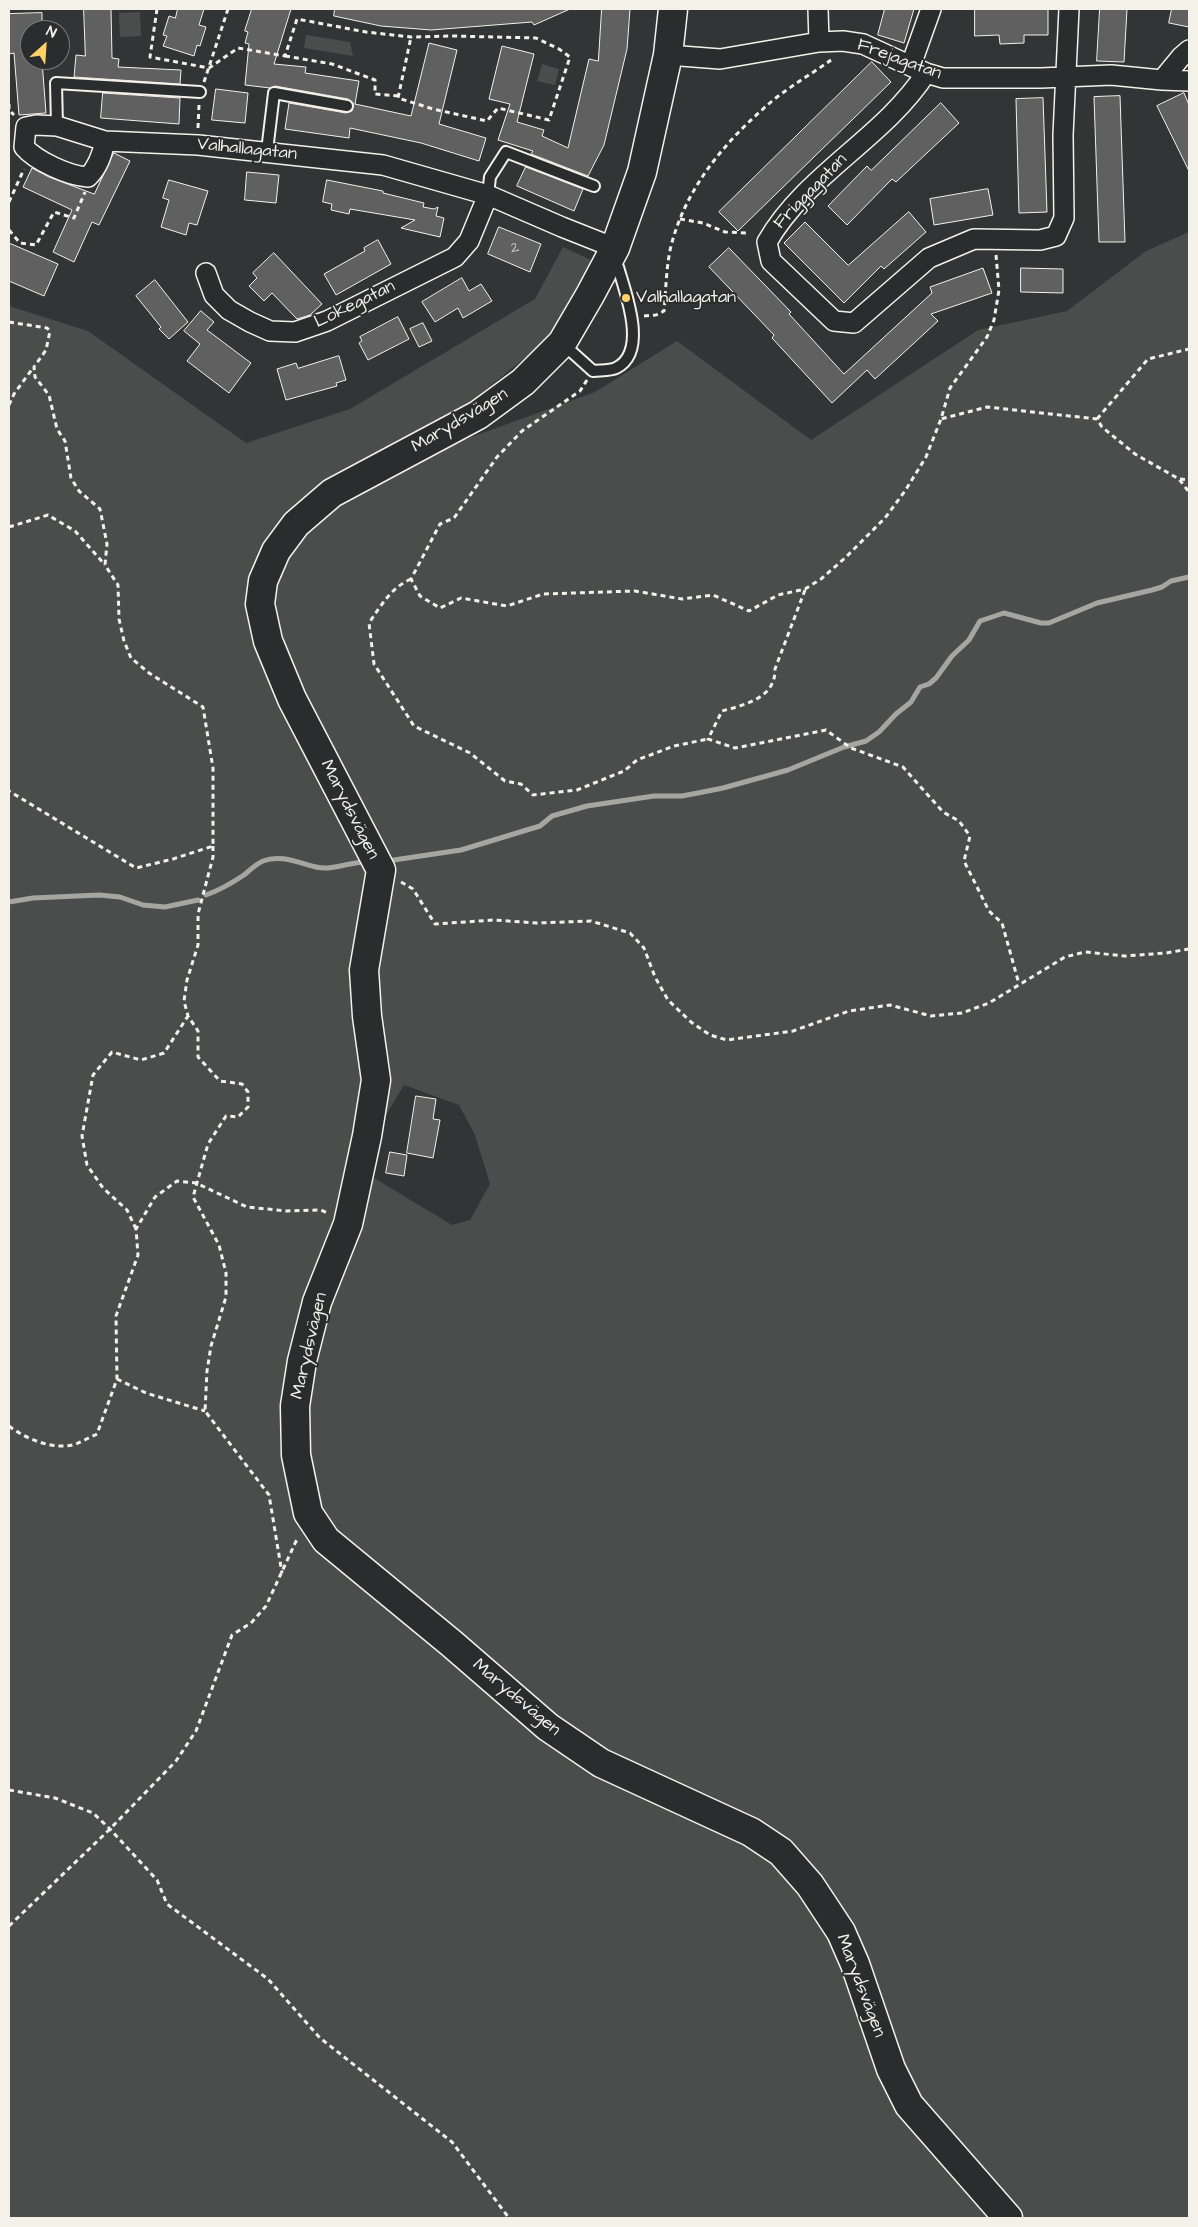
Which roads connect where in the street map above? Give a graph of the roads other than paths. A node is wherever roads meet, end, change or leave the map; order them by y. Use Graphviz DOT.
graph roads {
  1 [pos="673,9"];
  2 [pos="818,9"];
  3 [pos="931,9"];
  4 [pos="1069,9"];
  5 [pos="819,42"];
  6 [pos="1189,50"];
  7 [pos="668,55"];
  8 [pos="919,69"];
  9 [pos="1066,76"];
  10 [pos="1162,80"];
  11 [pos="1189,81"];
  12 [pos="200,92"];
  13 [pos="346,106"];
  14 [pos="57,126"];
  15 [pos="105,141"];
  16 [pos="267,151"];
  17 [pos="594,186"];
  18 [pos="488,195"];
  19 [pos="611,254"];
  20 [pos="206,273"];
  21 [pos="562,343"];
  22 [pos="1008,2218"];
  1 -- 7 [label="street, Marydsvägen"];
  2 -- 5 [label="street"];
  3 -- 8 [label="street, Friggagatan"];
  4 -- 9 [label="street"];
  5 -- 7 [label="street, Frejagatan"];
  5 -- 8 [label="street, Frejagatan"];
  6 -- 10 [label="street"];
  7 -- 19 [label="street, Marydsvägen"];
  8 -- 9 [label="street, Frejagatan"];
  8 -- 9 [label="street, Friggagatan"];
  9 -- 10 [label="street, Frejagatan"];
  10 -- 11 [label="street, Frejagatan"];
  12 -- 14 [label="lane"];
  13 -- 16 [label="lane"];
  14 -- 15 [label="street, Valhallagatan"];
  14 -- 15 [label="street, Valhallagatan"];
  15 -- 16 [label="street, Valhallagatan"];
  16 -- 18 [label="street, Valhallagatan"];
  17 -- 18 [label="lane"];
  18 -- 19 [label="street, Valhallagatan"];
  18 -- 20 [label="street, Lokegatan"];
  19 -- 21 [label="street, Marydsvägen"];
  19 -- 21 [label="lane"];
  21 -- 22 [label="street, Marydsvägen"];
}
